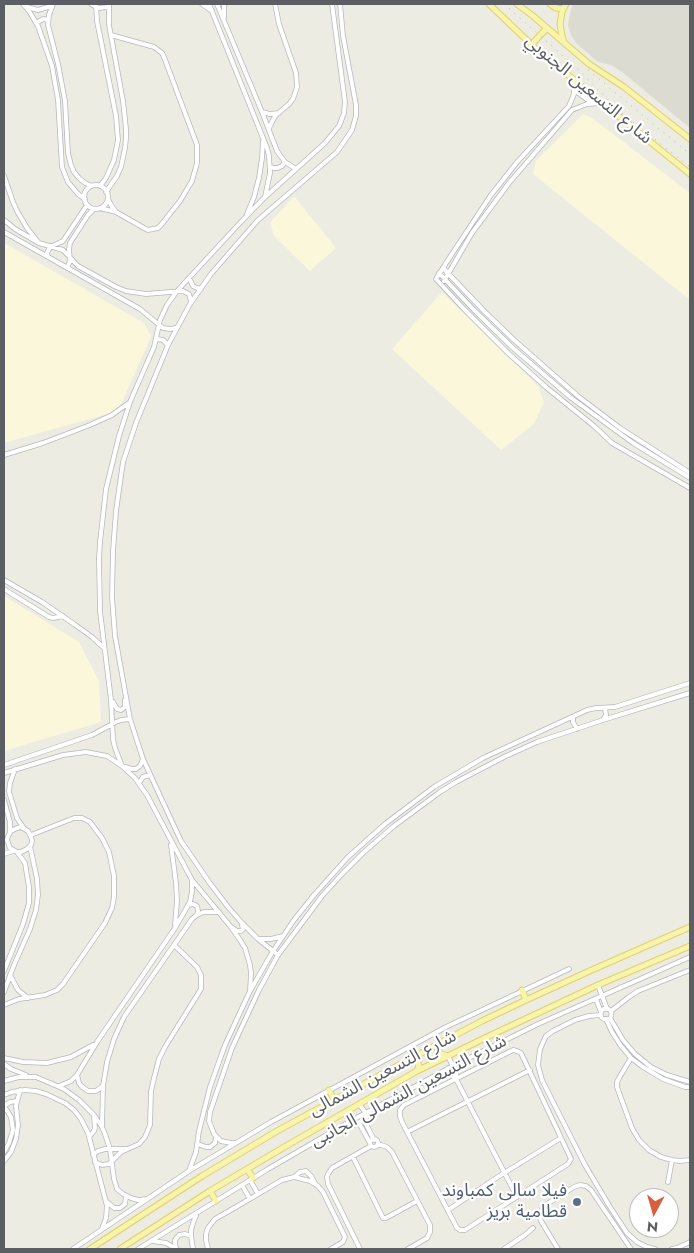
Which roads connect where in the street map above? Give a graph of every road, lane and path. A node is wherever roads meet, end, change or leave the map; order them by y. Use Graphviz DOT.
graph roads {
  1 [pos="23,4"];
  2 [pos="53,4"];
  3 [pos="91,4"];
  4 [pos="202,4"];
  5 [pos="209,4"];
  6 [pos="217,4"];
  7 [pos="224,4"];
  8 [pos="275,4"];
  9 [pos="332,4"];
  10 [pos="340,4"];
  11 [pos="489,4"];
  12 [pos="518,4"];
  13 [pos="550,4"];
  14 [pos="96,5"];
  15 [pos="108,5"];
  16 [pos="564,6"];
  17 [pos="212,12"];
  18 [pos="48,20"];
  19 [pos="225,22"];
  20 [pos="36,23"];
  21 [pos="547,28"];
  22 [pos="111,35"];
  23 [pos="564,42"];
  24 [pos="532,44"];
  25 [pos="350,74"];
  26 [pos="341,76"];
  27 [pos="572,77"];
  28 [pos="250,82"];
  29 [pos="242,85"];
  30 [pos="574,90"];
  31 [pos="592,103"];
  32 [pos="603,103"];
  33 [pos="262,112"];
  34 [pos="279,113"];
  35 [pos="268,129"];
  36 [pos="263,138"];
  37 [pos="690,139"];
  38 [pos="285,162"];
  39 [pos="270,167"];
  40 [pos="296,169"];
  41 [pos="690,174"];
  42 [pos="4,176"];
  43 [pos="92,186"];
  44 [pos="100,186"];
  45 [pos="106,192"];
  46 [pos="108,197"];
  47 [pos="264,198"];
  48 [pos="85,199"];
  49 [pos="87,204"];
  50 [pos="100,208"];
  51 [pos="94,209"];
  52 [pos="116,212"];
  53 [pos="247,216"];
  54 [pos="4,220"];
  55 [pos="4,232"];
  56 [pos="40,243"];
  57 [pos="50,247"];
  58 [pos="48,257"];
  59 [pos="70,258"];
  60 [pos="67,268"];
  61 [pos="442,268"];
  62 [pos="440,273"];
  63 [pos="448,274"];
  64 [pos="188,278"];
  65 [pos="445,279"];
  66 [pos="441,285"];
  67 [pos="201,289"];
  68 [pos="177,290"];
  69 [pos="190,304"];
  70 [pos="160,326"];
  71 [pos="178,328"];
  72 [pos="157,339"];
  73 [pos="168,345"];
  74 [pos="512,348"];
  75 [pos="508,353"];
  76 [pos="130,402"];
  77 [pos="4,455"];
  78 [pos="690,473"];
  79 [pos="690,478"];
  80 [pos="690,488"];
  81 [pos="4,580"];
  82 [pos="4,589"];
  83 [pos="63,616"];
  84 [pos="104,648"];
  85 [pos="690,683"];
  86 [pos="690,693"];
  87 [pos="126,694"];
  88 [pos="111,700"];
  89 [pos="606,708"];
  90 [pos="573,717"];
  91 [pos="130,719"];
  92 [pos="603,720"];
  93 [pos="112,724"];
  94 [pos="577,729"];
  95 [pos="60,746"];
  96 [pos="63,755"];
  97 [pos="143,759"];
  98 [pos="4,765"];
  99 [pos="122,766"];
  100 [pos="15,769"];
  101 [pos="4,773"];
  102 [pos="150,775"];
  103 [pos="139,784"];
  104 [pos="4,800"];
  105 [pos="25,829"];
  106 [pos="10,832"];
  107 [pos="31,835"];
  108 [pos="169,838"];
  109 [pos="5,839"];
  110 [pos="30,846"];
  111 [pos="15,851"];
  112 [pos="4,854"];
  113 [pos="32,858"];
  114 [pos="24,861"];
  115 [pos="192,880"];
  116 [pos="188,905"];
  117 [pos="219,912"];
  118 [pos="197,915"];
  119 [pos="242,924"];
  120 [pos="231,927"];
  121 [pos="690,927"];
  122 [pos="175,928"];
  123 [pos="283,936"];
  124 [pos="258,939"];
  125 [pos="174,945"];
  126 [pos="690,946"];
  127 [pos="272,951"];
  128 [pos="278,955"];
  129 [pos="690,957"];
  130 [pos="569,968"];
  131 [pos="690,970"];
  132 [pos="4,971"];
  133 [pos="10,975"];
  134 [pos="598,985"];
  135 [pos="522,990"];
  136 [pos="250,991"];
  137 [pos="4,992"];
  138 [pos="602,996"];
  139 [pos="28,998"];
  140 [pos="596,999"];
  141 [pos="526,1000"];
  142 [pos="4,1005"];
  143 [pos="609,1010"];
  144 [pos="601,1013"];
  145 [pos="608,1018"];
  146 [pos="97,1042"];
  147 [pos="438,1044"];
  148 [pos="225,1045"];
  149 [pos="232,1048"];
  150 [pos="448,1056"];
  151 [pos="4,1058"];
  152 [pos="631,1058"];
  153 [pos="410,1059"];
  154 [pos="453,1066"];
  155 [pos="4,1067"];
  156 [pos="448,1068"];
  157 [pos="530,1070"];
  158 [pos="417,1072"];
  159 [pos="77,1075"];
  160 [pos="29,1076"];
  161 [pos="456,1079"];
  162 [pos="4,1081"];
  163 [pos="690,1082"];
  164 [pos="59,1086"];
  165 [pos="103,1086"];
  166 [pos="690,1087"];
  167 [pos="20,1090"];
  168 [pos="329,1090"];
  169 [pos="4,1095"];
  170 [pos="17,1100"];
  171 [pos="334,1100"];
  172 [pos="467,1101"];
  173 [pos="359,1104"];
  174 [pos="4,1106"];
  175 [pos="366,1113"];
  176 [pos="94,1115"];
  177 [pos="364,1120"];
  178 [pos="349,1122"];
  179 [pos="359,1123"];
  180 [pos="102,1127"];
  181 [pos="407,1132"];
  182 [pos="89,1137"];
  183 [pos="216,1137"];
  184 [pos="561,1138"];
  185 [pos="374,1140"];
  186 [pos="236,1143"];
  187 [pos="198,1144"];
  188 [pos="370,1144"];
  189 [pos="377,1145"];
  190 [pos="110,1149"];
  191 [pos="126,1149"];
  192 [pos="4,1152"];
  193 [pos="93,1155"];
  194 [pos="352,1156"];
  195 [pos="672,1160"];
  196 [pos="690,1160"];
  197 [pos="4,1161"];
  198 [pos="95,1162"];
  199 [pos="112,1162"];
  200 [pos="247,1169"];
  201 [pos="189,1171"];
  202 [pos="504,1173"];
  203 [pos="294,1177"];
  204 [pos="251,1179"];
  205 [pos="668,1182"];
  206 [pos="315,1183"];
  207 [pos="242,1185"];
  208 [pos="210,1192"];
  209 [pos="258,1194"];
  210 [pos="126,1196"];
  211 [pos="517,1197"];
  212 [pos="147,1199"];
  213 [pos="250,1199"];
  214 [pos="106,1201"];
  215 [pos="216,1201"];
  216 [pos="417,1201"];
  217 [pos="448,1210"];
  218 [pos="198,1211"];
  219 [pos="533,1228"];
  220 [pos="102,1230"];
  221 [pos="191,1236"];
  222 [pos="150,1242"];
  223 [pos="690,1242"];
  224 [pos="73,1249"];
  225 [pos="90,1249"];
  226 [pos="120,1249"];
  227 [pos="138,1249"];
  228 [pos="176,1249"];
  229 [pos="193,1249"];
  230 [pos="208,1249"];
  231 [pos="330,1249"];
  232 [pos="360,1249"];
  233 [pos="408,1249"];
  234 [pos="504,1249"];
  235 [pos="558,1249"];
  236 [pos="631,1249"];
  237 [pos="655,1249"];
  238 [pos="672,1249"];
  1 -- 2 [label="street"];
  1 -- 20 [label="street"];
  2 -- 18 [label="street"];
  3 -- 14 [label="street"];
  4 -- 17 [label="street"];
  5 -- 17 [label="street"];
  6 -- 19 [label="street"];
  7 -- 19 [label="street"];
  8 -- 34 [label="street"];
  9 -- 26 [label="street"];
  10 -- 25 [label="street"];
  11 -- 24 [label="main road, شارع التسعين الجنوبي"];
  12 -- 21 [label="main road, شارع التسعين الجنوبي"];
  13 -- 16 [label="main road"];
  14 -- 15 [label="street"];
  14 -- 44 [label="street"];
  15 -- 22 [label="street"];
  16 -- 23 [label="main road"];
  17 -- 29 [label="street"];
  18 -- 20 [label="street"];
  18 -- 43 [label="street"];
  19 -- 28 [label="street"];
  20 -- 48 [label="street"];
  21 -- 23 [label="main road, شارع التسعين الجنوبي"];
  21 -- 24 [label="main road"];
  22 -- 45 [label="street"];
  22 -- 52 [label="street"];
  23 -- 37 [label="main road, شارع التسعين الجنوبي"];
  24 -- 27 [label="main road, شارع التسعين الجنوبي"];
  25 -- 26 [label="street"];
  25 -- 67 [label="street"];
  26 -- 40 [label="street"];
  27 -- 30 [label="street"];
  27 -- 32 [label="main road, شارع التسعين الجنوبي"];
  28 -- 29 [label="street"];
  28 -- 33 [label="street"];
  29 -- 36 [label="street"];
  30 -- 31 [label="street"];
  30 -- 61 [label="street"];
  31 -- 32 [label="street"];
  31 -- 63 [label="street"];
  32 -- 41 [label="main road, شارع التسعين الجنوبي"];
  33 -- 34 [label="street"];
  33 -- 35 [label="street"];
  34 -- 35 [label="street"];
  35 -- 38 [label="street"];
  36 -- 39 [label="street"];
  36 -- 53 [label="street"];
  38 -- 39 [label="street"];
  38 -- 40 [label="street"];
  39 -- 47 [label="street"];
  40 -- 47 [label="street"];
  42 -- 56 [label="street"];
  43 -- 44 [label="street"];
  43 -- 48 [label="street"];
  44 -- 45 [label="street"];
  45 -- 46 [label="street"];
  46 -- 50 [label="street"];
  46 -- 52 [label="street"];
  47 -- 53 [label="street"];
  48 -- 49 [label="street"];
  49 -- 51 [label="street"];
  49 -- 57 [label="street"];
  50 -- 51 [label="street"];
  50 -- 52 [label="street"];
  51 -- 59 [label="street"];
  53 -- 64 [label="street"];
  54 -- 56 [label="street"];
  55 -- 58 [label="street"];
  56 -- 57 [label="street"];
  57 -- 58 [label="street"];
  57 -- 59 [label="street"];
  58 -- 60 [label="street"];
  59 -- 60 [label="street"];
  59 -- 68 [label="street"];
  60 -- 70 [label="street"];
  61 -- 62 [label="street"];
  61 -- 63 [label="street"];
  62 -- 65 [label="street"];
  62 -- 66 [label="street"];
  63 -- 65 [label="street"];
  63 -- 78 [label="street"];
  64 -- 67 [label="street"];
  64 -- 68 [label="street"];
  65 -- 66 [label="street"];
  65 -- 74 [label="street"];
  66 -- 75 [label="street"];
  67 -- 69 [label="street"];
  68 -- 69 [label="street"];
  68 -- 70 [label="street"];
  69 -- 71 [label="street"];
  70 -- 71 [label="street"];
  70 -- 72 [label="street"];
  71 -- 73 [label="street"];
  72 -- 73 [label="street"];
  72 -- 76 [label="street"];
  73 -- 87 [label="street"];
  74 -- 75 [label="street"];
  74 -- 79 [label="street"];
  75 -- 80 [label="street"];
  76 -- 77 [label="street"];
  76 -- 84 [label="street"];
  81 -- 83 [label="street"];
  82 -- 83 [label="street"];
  83 -- 84 [label="street"];
  84 -- 88 [label="street"];
  85 -- 89 [label="street"];
  86 -- 92 [label="street"];
  87 -- 88 [label="street"];
  87 -- 91 [label="street"];
  88 -- 93 [label="street"];
  89 -- 90 [label="street"];
  89 -- 92 [label="street"];
  90 -- 94 [label="street"];
  90 -- 123 [label="street"];
  91 -- 93 [label="street"];
  91 -- 97 [label="street"];
  92 -- 94 [label="street"];
  93 -- 95 [label="street"];
  93 -- 99 [label="street"];
  94 -- 128 [label="street"];
  95 -- 96 [label="street"];
  95 -- 98 [label="street"];
  96 -- 99 [label="street"];
  96 -- 100 [label="street"];
  97 -- 99 [label="street"];
  97 -- 102 [label="street"];
  99 -- 103 [label="street"];
  100 -- 101 [label="street"];
  100 -- 105 [label="street"];
  102 -- 103 [label="street"];
  102 -- 119 [label="street"];
  103 -- 108 [label="street"];
  104 -- 106 [label="street"];
  105 -- 106 [label="street"];
  105 -- 107 [label="street"];
  106 -- 109 [label="street"];
  107 -- 110 [label="street"];
  107 -- 139 [label="street"];
  108 -- 115 [label="street"];
  108 -- 122 [label="street"];
  109 -- 111 [label="street"];
  110 -- 111 [label="street"];
  110 -- 113 [label="street"];
  111 -- 112 [label="street"];
  111 -- 114 [label="street"];
  113 -- 114 [label="street"];
  113 -- 133 [label="street"];
  114 -- 132 [label="street"];
  115 -- 116 [label="street"];
  115 -- 117 [label="street"];
  116 -- 118 [label="street"];
  116 -- 122 [label="street"];
  117 -- 118 [label="street"];
  117 -- 120 [label="street"];
  118 -- 125 [label="street"];
  119 -- 120 [label="street"];
  119 -- 124 [label="street"];
  120 -- 136 [label="street"];
  121 -- 141 [label="main road, شارع التسعين الشمالى"];
  122 -- 146 [label="street"];
  123 -- 124 [label="street"];
  123 -- 127 [label="street"];
  124 -- 127 [label="street"];
  125 -- 165 [label="street"];
  125 -- 191 [label="street"];
  126 -- 134 [label="main road, شارع التسعين الشمالى"];
  127 -- 128 [label="street"];
  127 -- 136 [label="street"];
  128 -- 149 [label="street"];
  129 -- 138 [label="street, شارع التسعين الشمالى الجانبى"];
  130 -- 135 [label="street"];
  131 -- 143 [label="street"];
  133 -- 137 [label="street"];
  133 -- 139 [label="street"];
  134 -- 138 [label="street"];
  134 -- 150 [label="main road, شارع التسعين الشمالى"];
  135 -- 141 [label="main road"];
  135 -- 168 [label="street"];
  136 -- 148 [label="street"];
  138 -- 140 [label="street, شارع التسعين الشمالى الجانبى"];
  138 -- 143 [label="street"];
  139 -- 142 [label="street"];
  140 -- 144 [label="street"];
  140 -- 154 [label="street, شارع التسعين الشمالى الجانبى"];
  141 -- 147 [label="main road, شارع التسعين الشمالى"];
  143 -- 144 [label="street"];
  143 -- 145 [label="street"];
  144 -- 145 [label="street"];
  144 -- 237 [label="street"];
  145 -- 152 [label="street"];
  145 -- 163 [label="street"];
  146 -- 151 [label="street"];
  146 -- 159 [label="street"];
  147 -- 150 [label="main road"];
  147 -- 153 [label="main road, شارع التسعين الشمالى"];
  148 -- 149 [label="street"];
  148 -- 187 [label="street"];
  149 -- 183 [label="street"];
  150 -- 154 [label="street"];
  150 -- 158 [label="main road, شارع التسعين الشمالى"];
  152 -- 166 [label="street"];
  152 -- 195 [label="street"];
  153 -- 158 [label="main road"];
  153 -- 171 [label="main road, شارع التسعين الشمالى"];
  154 -- 156 [label="street, شارع التسعين الشمالى الجانبى"];
  154 -- 161 [label="street"];
  155 -- 160 [label="street"];
  156 -- 161 [label="street"];
  156 -- 175 [label="street, شارع التسعين الشمالى الجانبى"];
  157 -- 161 [label="street"];
  157 -- 172 [label="street"];
  157 -- 184 [label="street"];
  158 -- 173 [label="main road, شارع التسعين الشمالى"];
  159 -- 164 [label="street"];
  159 -- 165 [label="street"];
  160 -- 162 [label="street"];
  160 -- 164 [label="street"];
  161 -- 172 [label="street"];
  161 -- 181 [label="street"];
  164 -- 176 [label="street"];
  165 -- 180 [label="street"];
  167 -- 169 [label="street"];
  167 -- 170 [label="street"];
  167 -- 182 [label="street"];
  168 -- 171 [label="main road"];
  168 -- 186 [label="street"];
  170 -- 174 [label="street"];
  170 -- 197 [label="street"];
  171 -- 225 [label="main road, شارع التسعين الشمالى"];
  172 -- 181 [label="street"];
  172 -- 202 [label="street"];
  173 -- 175 [label="street"];
  173 -- 200 [label="main road, شارع التسعين الشمالى"];
  174 -- 192 [label="street"];
  175 -- 177 [label="street"];
  175 -- 178 [label="street, شارع التسعين الشمالى الجانبى"];
  176 -- 180 [label="street"];
  176 -- 182 [label="street"];
  177 -- 179 [label="street"];
  177 -- 185 [label="street"];
  178 -- 179 [label="street"];
  178 -- 204 [label="street, شارع التسعين الشمالى الجانبى"];
  179 -- 188 [label="street"];
  180 -- 190 [label="street"];
  181 -- 217 [label="street"];
  182 -- 193 [label="street"];
  183 -- 186 [label="street"];
  183 -- 187 [label="street"];
  184 -- 202 [label="street"];
  184 -- 211 [label="street"];
  185 -- 188 [label="street"];
  185 -- 189 [label="street"];
  186 -- 201 [label="street"];
  187 -- 201 [label="street"];
  188 -- 189 [label="street"];
  188 -- 194 [label="street"];
  189 -- 216 [label="street"];
  190 -- 191 [label="street"];
  190 -- 193 [label="street"];
  190 -- 199 [label="street"];
  191 -- 199 [label="street"];
  193 -- 198 [label="street"];
  194 -- 216 [label="street"];
  194 -- 232 [label="street"];
  195 -- 196 [label="street"];
  195 -- 205 [label="street"];
  198 -- 199 [label="street"];
  198 -- 214 [label="street"];
  199 -- 210 [label="street"];
  200 -- 204 [label="main road"];
  200 -- 208 [label="main road, شارع التسعين الشمالى"];
  201 -- 212 [label="street"];
  202 -- 211 [label="street"];
  202 -- 217 [label="street"];
  203 -- 206 [label="street"];
  203 -- 206 [label="street"];
  203 -- 209 [label="street"];
  204 -- 207 [label="street, شارع التسعين الشمالى الجانبى"];
  204 -- 209 [label="street"];
  206 -- 231 [label="street"];
  207 -- 213 [label="street"];
  207 -- 215 [label="street, شارع التسعين الشمالى الجانبى"];
  208 -- 215 [label="main road"];
  208 -- 226 [label="main road, شارع التسعين الشمالى"];
  209 -- 213 [label="street"];
  210 -- 212 [label="street"];
  210 -- 214 [label="street"];
  211 -- 217 [label="street"];
  212 -- 220 [label="street"];
  213 -- 230 [label="street"];
  214 -- 220 [label="street"];
  215 -- 218 [label="street, شارع التسعين الشمالى الجانبى"];
  216 -- 233 [label="street"];
  218 -- 221 [label="street"];
  218 -- 222 [label="street, شارع التسعين الشمالى الجانبى"];
  219 -- 234 [label="street"];
  220 -- 224 [label="street"];
  221 -- 228 [label="street"];
  221 -- 229 [label="street"];
  222 -- 227 [label="street, شارع التسعين الشمالى الجانبى"];
  222 -- 228 [label="street"];
  223 -- 238 [label="street"];
  235 -- 236 [label="street"];
}
